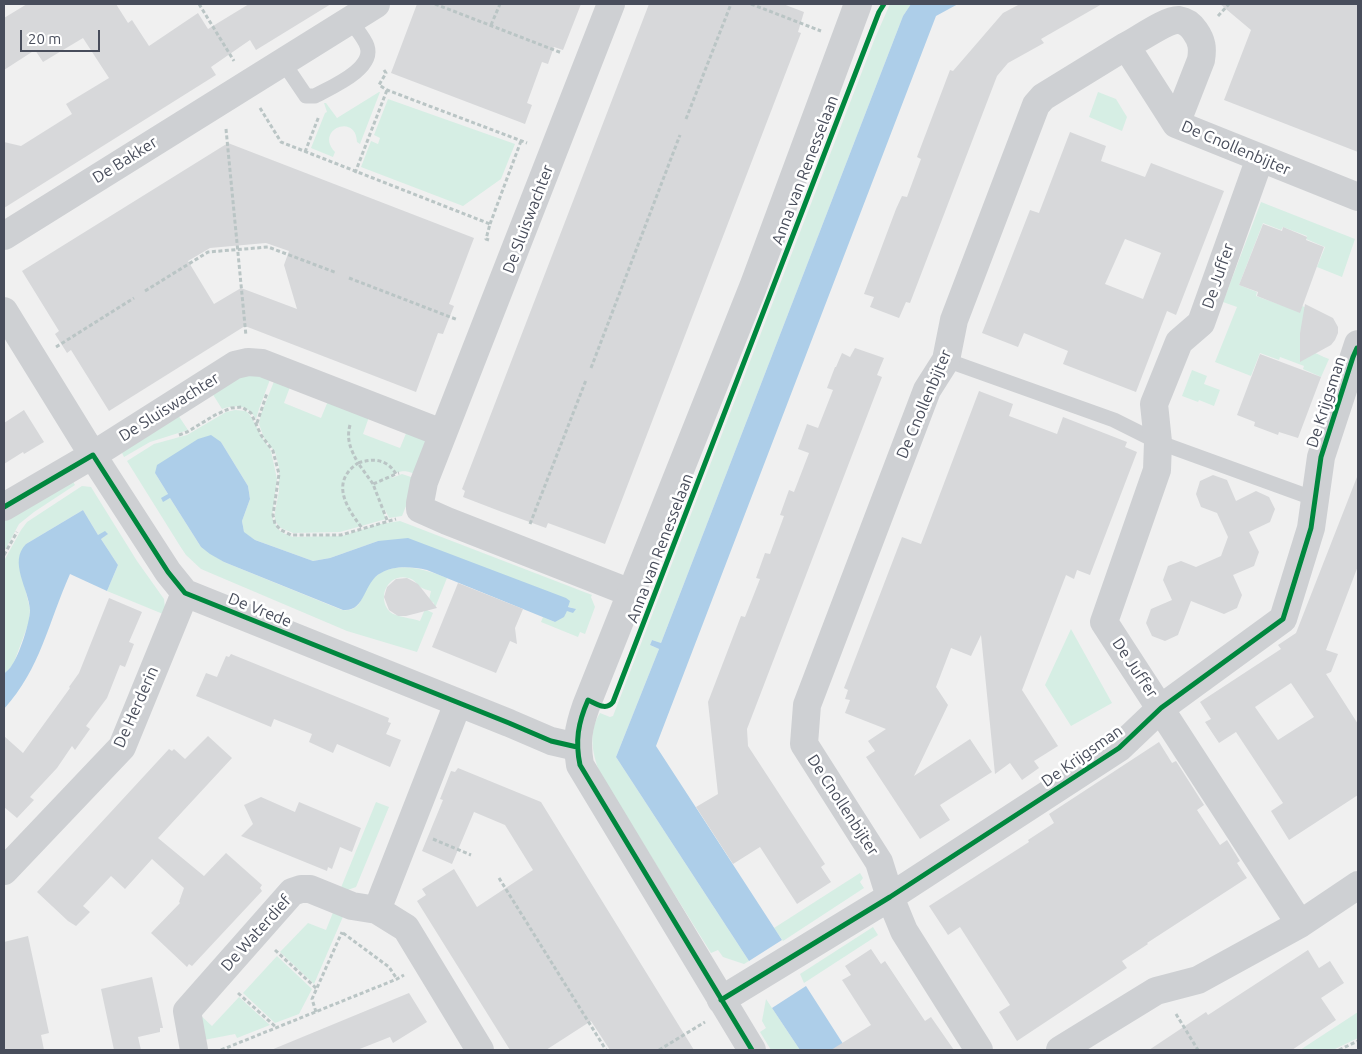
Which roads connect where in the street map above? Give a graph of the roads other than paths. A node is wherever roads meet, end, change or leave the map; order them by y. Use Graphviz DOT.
graph roads {
  1 [pos="376,4"];
  2 [pos="611,4"];
  3 [pos="858,4"];
  4 [pos="350,20"];
  5 [pos="1126,46"];
  6 [pos="283,62"];
  7 [pos="1176,124"];
  8 [pos="1260,158"];
  9 [pos="1358,197"];
  10 [pos="4,236"];
  11 [pos="4,311"];
  12 [pos="1358,344"];
  13 [pos="946,360"];
  14 [pos="442,433"];
  15 [pos="1158,442"];
  16 [pos="93,455"];
  17 [pos="1316,500"];
  18 [pos="12,516"];
  19 [pos="185,593"];
  20 [pos="631,593"];
  21 [pos="458,703"];
  22 [pos="1161,708"];
  23 [pos="577,747"];
  24 [pos="4,871"];
  25 [pos="1358,885"];
  26 [pos="890,897"];
  27 [pos="365,908"];
  28 [pos="1300,924"];
  29 [pos="721,1000"];
  30 [pos="194,1050"];
  31 [pos="480,1050"];
  32 [pos="752,1050"];
  33 [pos="979,1050"];
  34 [pos="1060,1050"];
  1 -- 4 [label="street, De Bakker"];
  2 -- 14 [label="street, De Sluiswachter"];
  3 -- 20 [label="street, Anna van Renesselaan"];
  4 -- 6 [label="street, De Bakker"];
  4 -- 6 [label="lane"];
  5 -- 7 [label="street, De Cnollenbijter"];
  5 -- 7 [label="street"];
  5 -- 13 [label="street, De Cnollenbijter"];
  6 -- 10 [label="street, De Bakker"];
  7 -- 8 [label="street, De Cnollenbijter"];
  8 -- 9 [label="street, De Cnollenbijter"];
  8 -- 15 [label="street, De Juffer"];
  11 -- 16 [label="street, De Vrede"];
  12 -- 17 [label="street, De Krijgsman"];
  13 -- 15 [label="lane"];
  13 -- 26 [label="street, De Cnollenbijter"];
  14 -- 16 [label="street, De Sluiswachter"];
  14 -- 20 [label="street, De Sluiswachter"];
  15 -- 17 [label="lane"];
  15 -- 22 [label="street, De Juffer"];
  16 -- 18 [label="street"];
  16 -- 19 [label="street, De Vrede"];
  17 -- 22 [label="street, De Krijgsman"];
  19 -- 21 [label="street, De Vrede"];
  19 -- 24 [label="street, De Herderin"];
  20 -- 23 [label="street, Anna van Renesselaan"];
  21 -- 23 [label="street, De Vrede"];
  21 -- 27 [label="street"];
  22 -- 26 [label="street, De Krijgsman"];
  22 -- 28 [label="street, De Juffer"];
  23 -- 29 [label="street, Anna van Renesselaan"];
  25 -- 28 [label="street"];
  26 -- 29 [label="street, De Krijgsman"];
  26 -- 33 [label="street, De Cnollenbijter"];
  27 -- 30 [label="street, De Waterdief"];
  27 -- 31 [label="street, De Waterdief"];
  28 -- 34 [label="street"];
  29 -- 32 [label="street, Anna van Renesselaan"];
}
